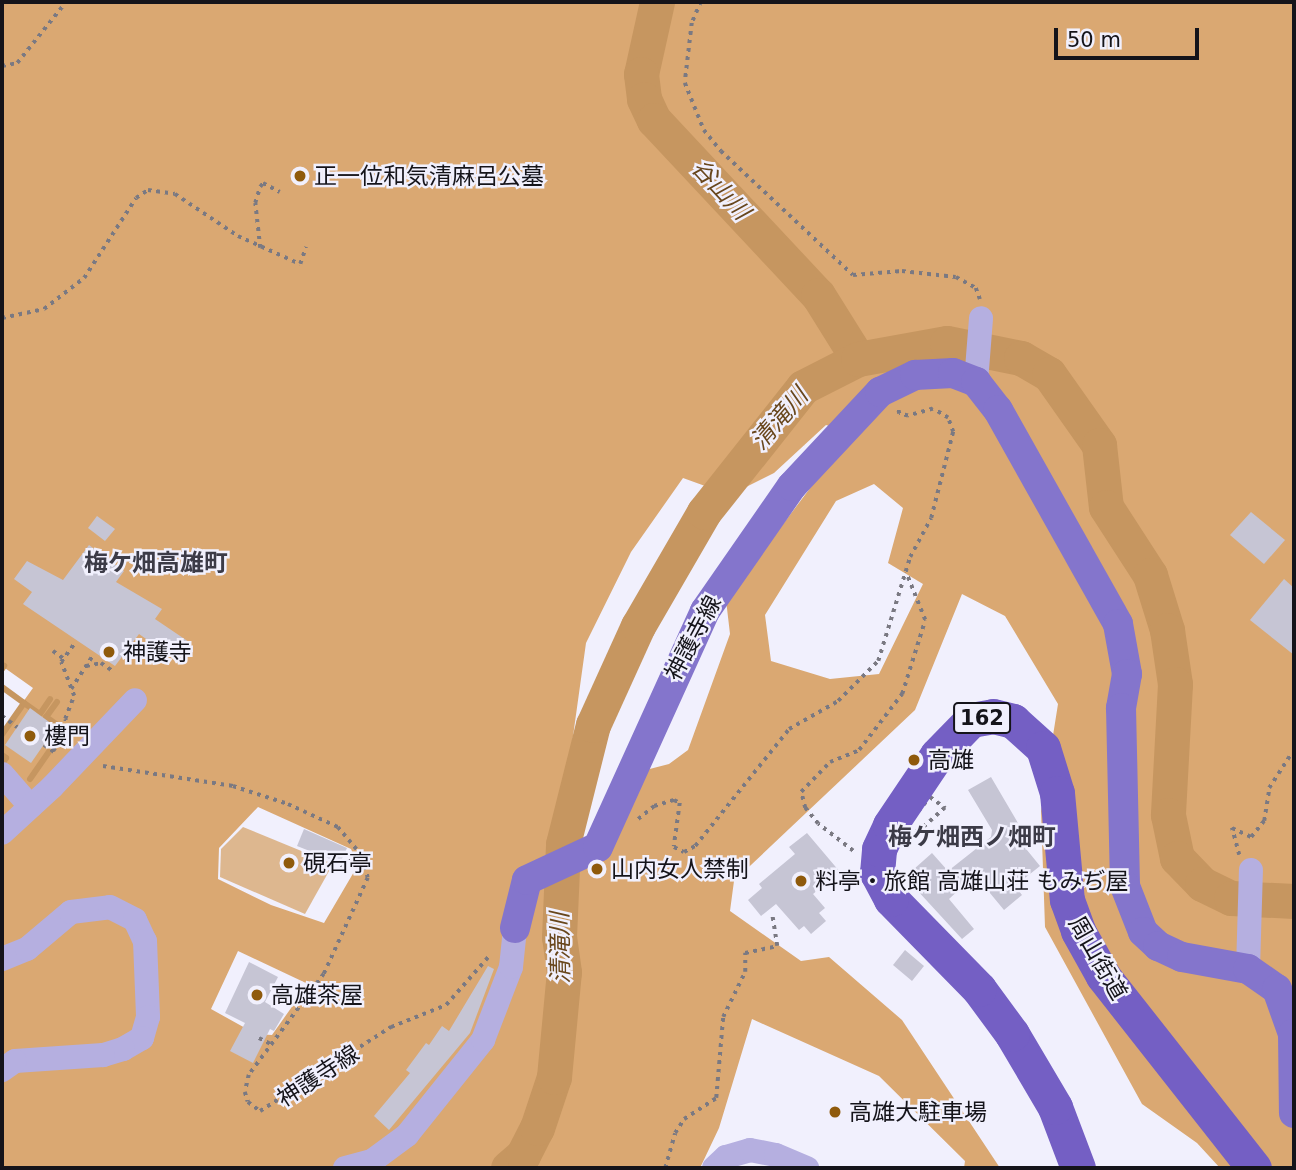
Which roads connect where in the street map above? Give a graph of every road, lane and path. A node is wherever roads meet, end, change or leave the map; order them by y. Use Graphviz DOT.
graph roads {
  1 [pos="66,2"];
  2 [pos="701,2"];
  3 [pos="2,66"];
  4 [pos="280,192"];
  5 [pos="306,247"];
  6 [pos="261,248"];
  7 [pos="2,318"];
  8 [pos="981,318"];
  9 [pos="976,378"];
  10 [pos="890,387"];
  11 [pos="905,571"];
  12 [pos="75,643"];
  13 [pos="53,651"];
  14 [pos="93,655"];
  15 [pos="64,659"];
  16 [pos="86,666"];
  17 [pos="113,671"];
  18 [pos="71,689"];
  19 [pos="135,700"];
  20 [pos="2,716"];
  21 [pos="17,727"];
  22 [pos="46,747"];
  23 [pos="1291,754"];
  24 [pos="76,762"];
  25 [pos="2,774"];
  26 [pos="930,797"];
  27 [pos="30,806"];
  28 [pos="636,821"];
  29 [pos="911,828"];
  30 [pos="2,833"];
  31 [pos="855,852"];
  32 [pos="364,861"];
  33 [pos="341,868"];
  34 [pos="1251,870"];
  35 [pos="772,916"];
  36 [pos="514,928"];
  37 [pos="2,959"];
  38 [pos="1248,969"];
  39 [pos="259,1038"];
  40 [pos="273,1046"];
  41 [pos="2,1070"];
  42 [pos="1294,1113"];
  43 [pos="345,1168"];
  44 [pos="664,1168"];
  45 [pos="715,1168"];
  46 [pos="807,1168"];
  47 [pos="1078,1168"];
  48 [pos="1254,1168"];
  1 -- 3 [label="path"];
  2 -- 8 [label="path"];
  4 -- 6 [label="path"];
  5 -- 6 [label="path"];
  6 -- 7 [label="path"];
  8 -- 9 [label="street"];
  9 -- 10 [label="main road, 神護寺線"];
  9 -- 38 [label="main road"];
  10 -- 11 [label="path"];
  10 -- 36 [label="main road, 神護寺線"];
  11 -- 28 [label="path"];
  11 -- 31 [label="path"];
  12 -- 15 [label="path"];
  13 -- 15 [label="path"];
  14 -- 16 [label="path"];
  15 -- 18 [label="path"];
  16 -- 17 [label="path"];
  16 -- 18 [label="path"];
  18 -- 22 [label="path"];
  19 -- 24 [label="street"];
  20 -- 21 [label="path"];
  23 -- 34 [label="path"];
  24 -- 27 [label="street"];
  24 -- 32 [label="path"];
  25 -- 27 [label="street"];
  26 -- 29 [label="path"];
  27 -- 30 [label="street"];
  32 -- 33 [label="path"];
  32 -- 40 [label="path, 神護寺線"];
  34 -- 38 [label="street"];
  35 -- 44 [label="path"];
  36 -- 40 [label="path, 神護寺線"];
  36 -- 43 [label="street"];
  37 -- 41 [label="street"];
  38 -- 42 [label="main road"];
  39 -- 40 [label="path"];
  45 -- 46 [label="street"];
  47 -- 48 [label="highway, 周山街道 / 162"];
}
